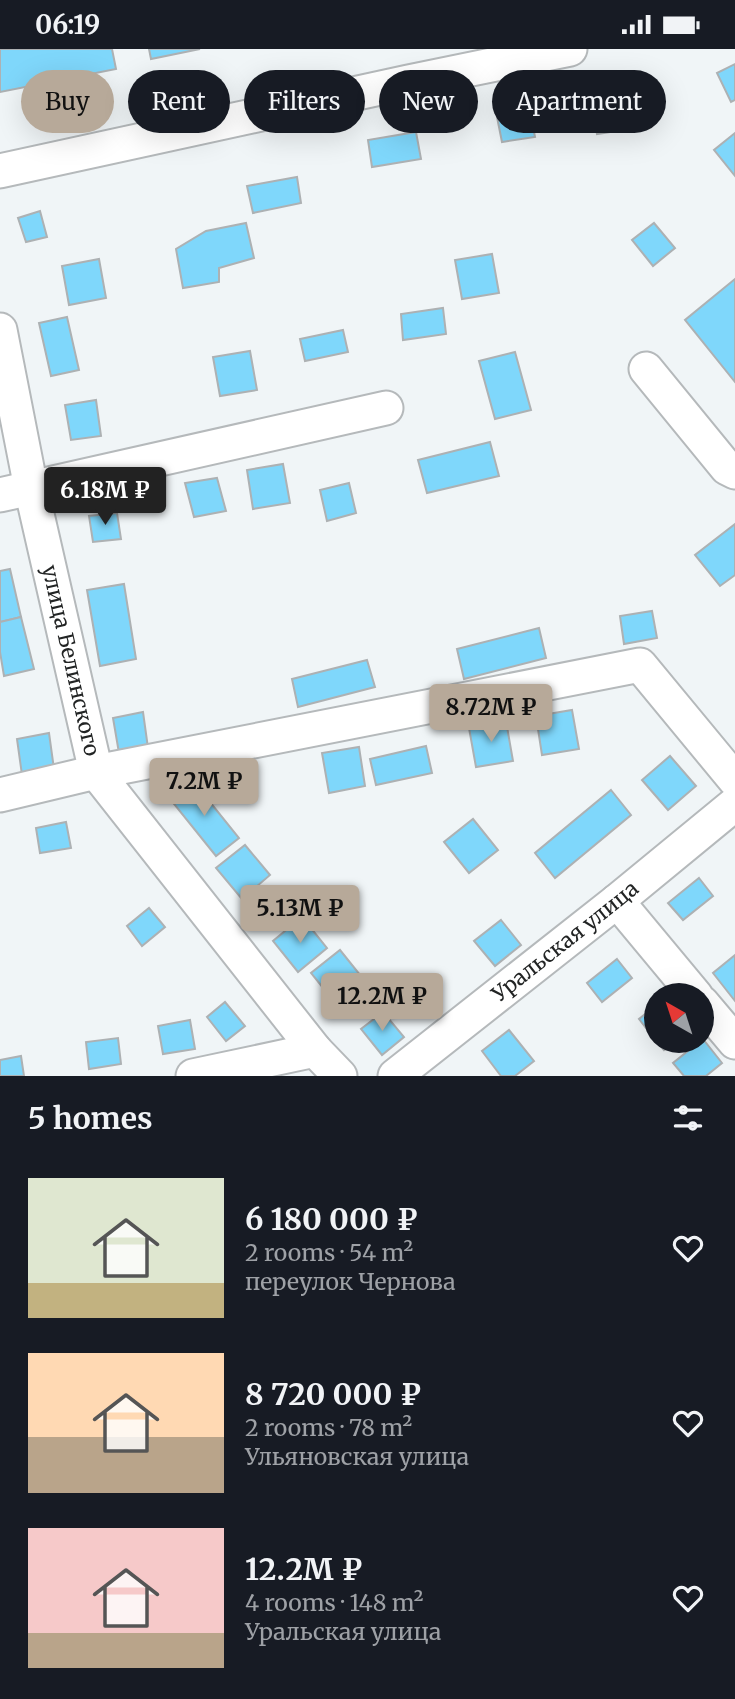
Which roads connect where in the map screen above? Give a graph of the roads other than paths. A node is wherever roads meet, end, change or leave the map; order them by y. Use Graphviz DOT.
graph roads {
  1 [pos="570,49"];
  2 [pos="0,171"];
  3 [pos="0,330"];
  4 [pos="646,369"];
  5 [pos="386,408"];
  6 [pos="735,472"];
  7 [pos="16,491"];
  8 [pos="96,772"];
  9 [pos="735,780"];
  10 [pos="0,795"];
  11 [pos="735,804"];
  12 [pos="617,901"];
  13 [pos="685,983"];
  14 [pos="714,1017"];
  15 [pos="735,1042"];
  16 [pos="315,1050"];
  17 [pos="193,1076"];
  18 [pos="340,1076"];
  19 [pos="394,1076"];
  1 -- 2 [label="street"];
  3 -- 7 [label="street, улица Белинского"];
  4 -- 6 [label="street"];
  5 -- 7 [label="street"];
  7 -- 8 [label="street, улица Белинского"];
  8 -- 9 [label="street"];
  8 -- 10 [label="street"];
  8 -- 16 [label="street, улица Белинского"];
  11 -- 12 [label="street, Уральская улица"];
  12 -- 13 [label="street"];
  12 -- 19 [label="street, Уральская улица"];
  14 -- 15 [label="street"];
  16 -- 17 [label="street"];
  16 -- 18 [label="street, улица Белинского"];
}
